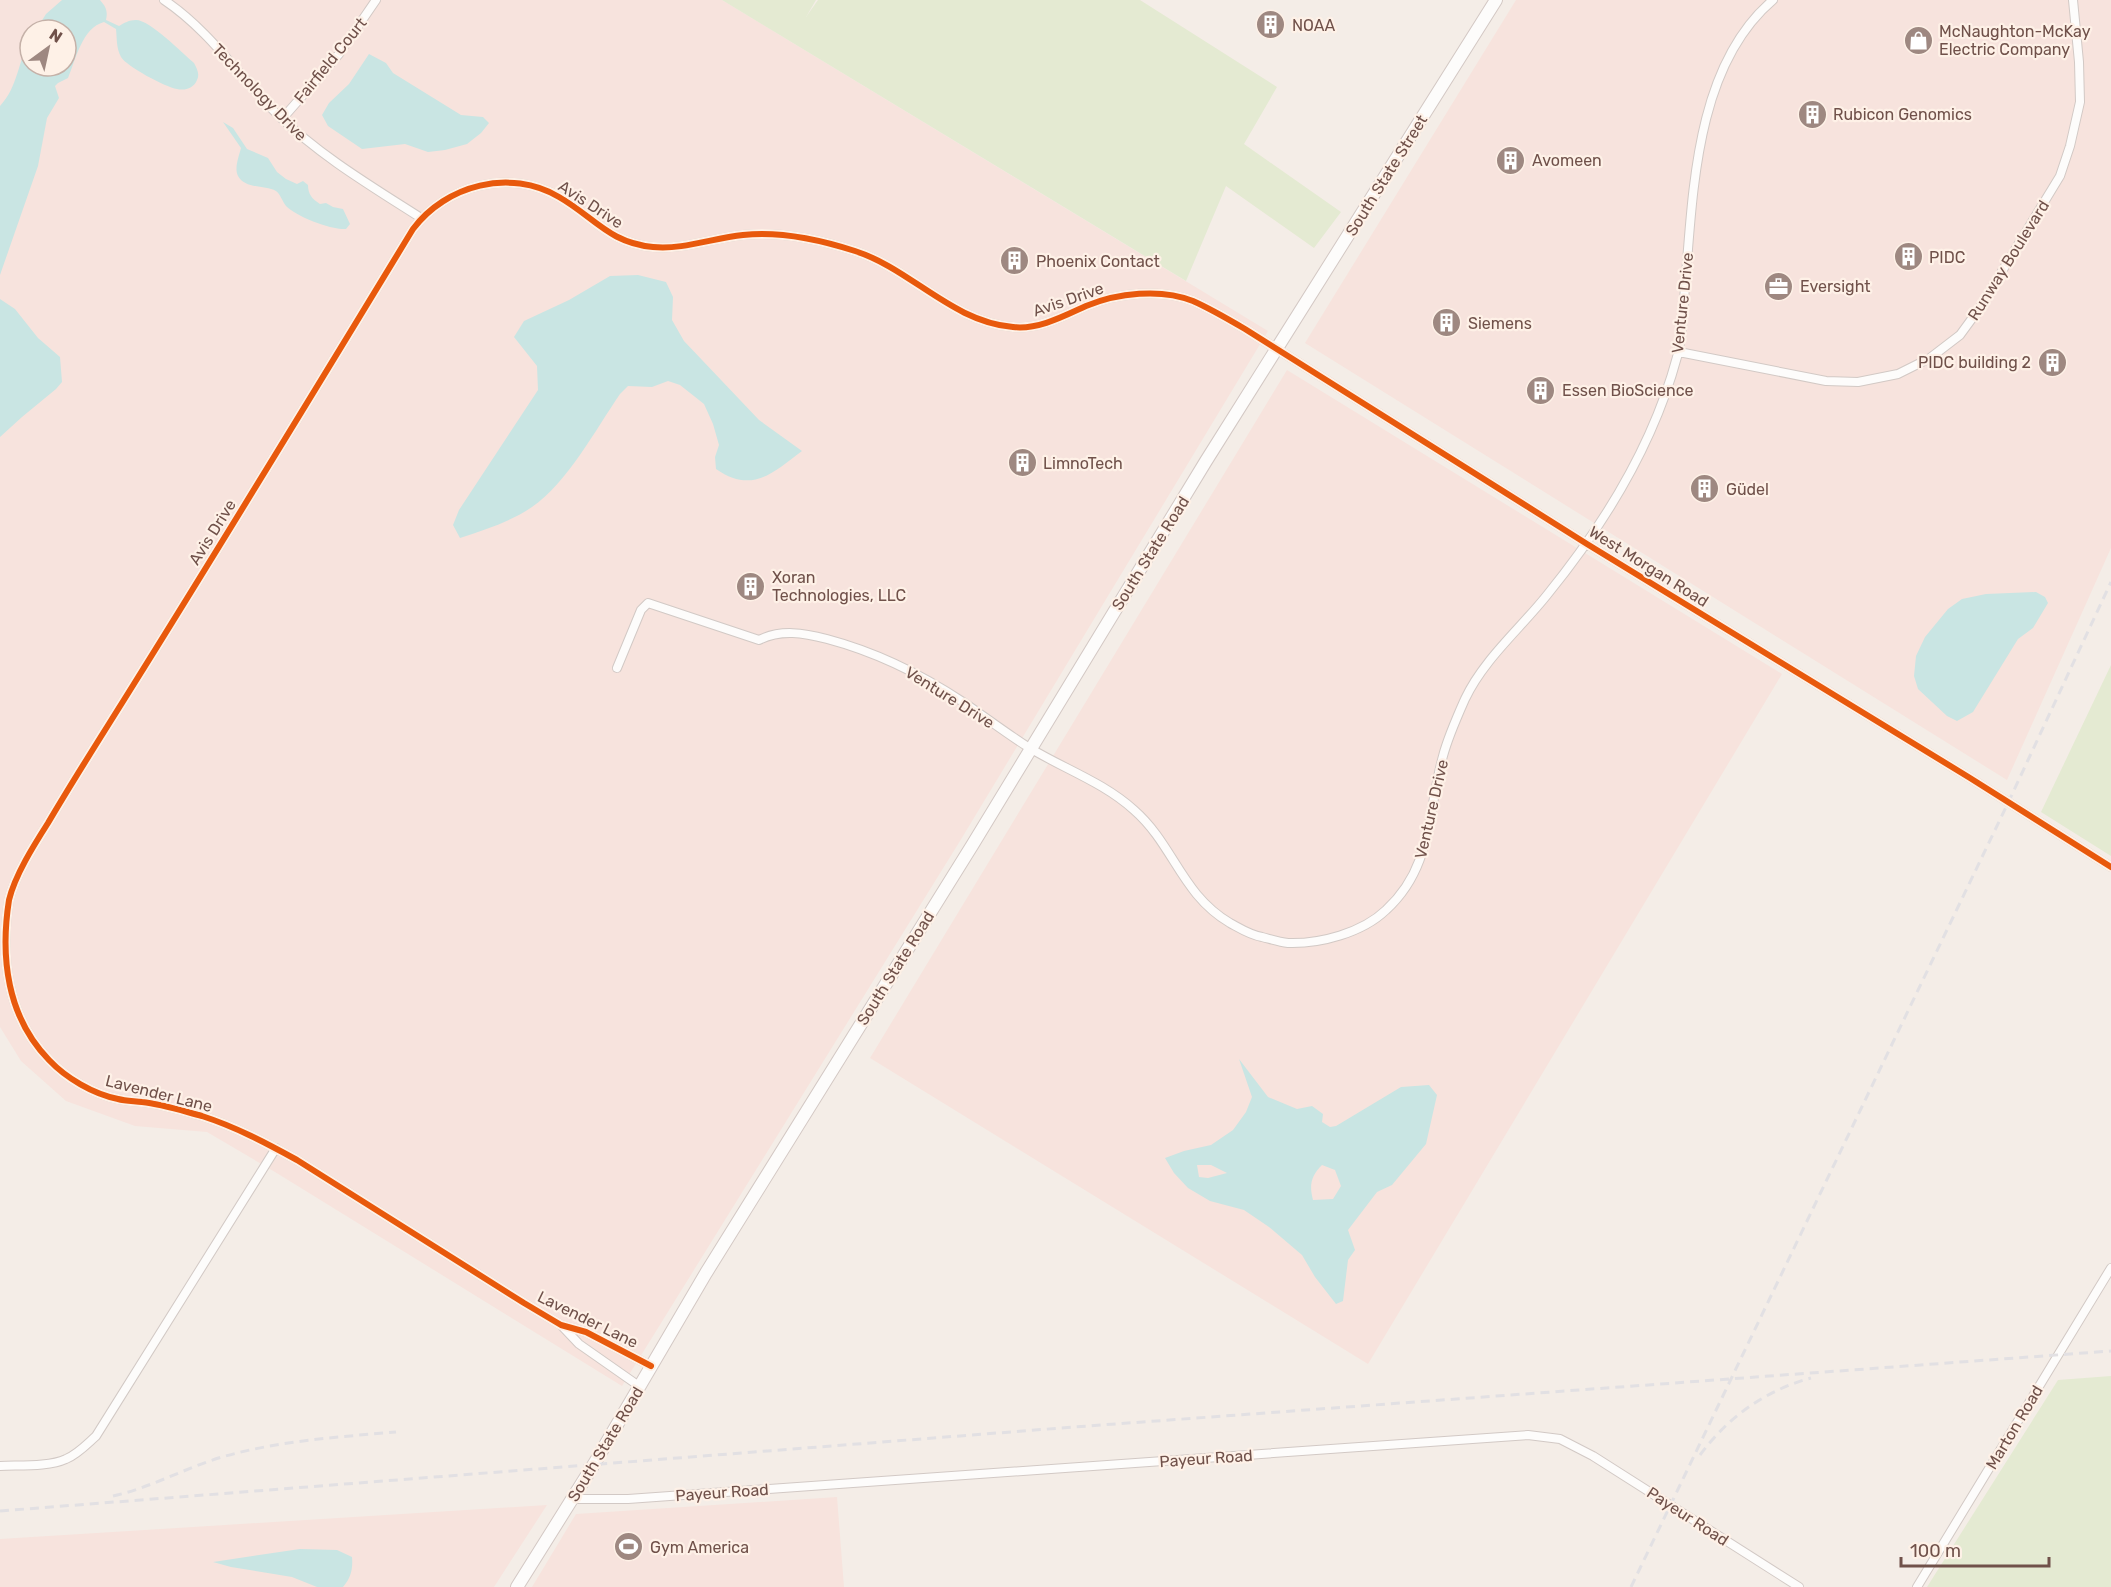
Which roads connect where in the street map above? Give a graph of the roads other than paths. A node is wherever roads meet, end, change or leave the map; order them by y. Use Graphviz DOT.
graph roads {
  1 [pos="164,0"];
  2 [pos="376,0"];
  3 [pos="1496,0"];
  4 [pos="1773,0"];
  5 [pos="2073,0"];
  6 [pos="282,119"];
  7 [pos="421,218"];
  8 [pos="1276,350"];
  9 [pos="1679,352"];
  10 [pos="1587,544"];
  11 [pos="617,668"];
  12 [pos="1030,748"];
  13 [pos="50,818"];
  14 [pos="2111,867"];
  15 [pos="2,969"];
  16 [pos="4,993"];
  17 [pos="276,1149"];
  18 [pos="2111,1268"];
  19 [pos="561,1325"];
  20 [pos="651,1366"];
  21 [pos="639,1386"];
  22 [pos="0,1466"];
  23 [pos="572,1499"];
  24 [pos="517,1587"];
  25 [pos="1799,1587"];
  26 [pos="1917,1587"];
  1 -- 6 [label="street, Technology Drive"];
  2 -- 6 [label="street, Fairfield Court"];
  3 -- 8 [label="main road, South State Street"];
  4 -- 9 [label="street, Venture Drive"];
  5 -- 9 [label="street, Runway Boulevard"];
  6 -- 7 [label="street, Technology Drive"];
  7 -- 8 [label="street, Avis Drive"];
  7 -- 13 [label="street, Avis Drive"];
  8 -- 10 [label="street, West Morgan Road"];
  8 -- 12 [label="main road, South State Road"];
  9 -- 10 [label="street, Venture Drive"];
  10 -- 12 [label="street, Venture Drive"];
  10 -- 14 [label="street, West Morgan Road"];
  11 -- 12 [label="street, Venture Drive"];
  12 -- 20 [label="main road, South State Road"];
  13 -- 15 [label="street, Lavender Lane"];
  15 -- 16 [label="street, Lavender Lane"];
  16 -- 17 [label="street, Lavender Lane"];
  17 -- 19 [label="street, Lavender Lane"];
  17 -- 22 [label="street"];
  18 -- 26 [label="street, Marton Road"];
  19 -- 20 [label="street, Lavender Lane"];
  19 -- 21 [label="street, Lavender Lane"];
  20 -- 21 [label="main road, South State Road"];
  21 -- 23 [label="main road, South State Road"];
  23 -- 24 [label="main road, South State Road"];
  23 -- 25 [label="street, Payeur Road"];
}
